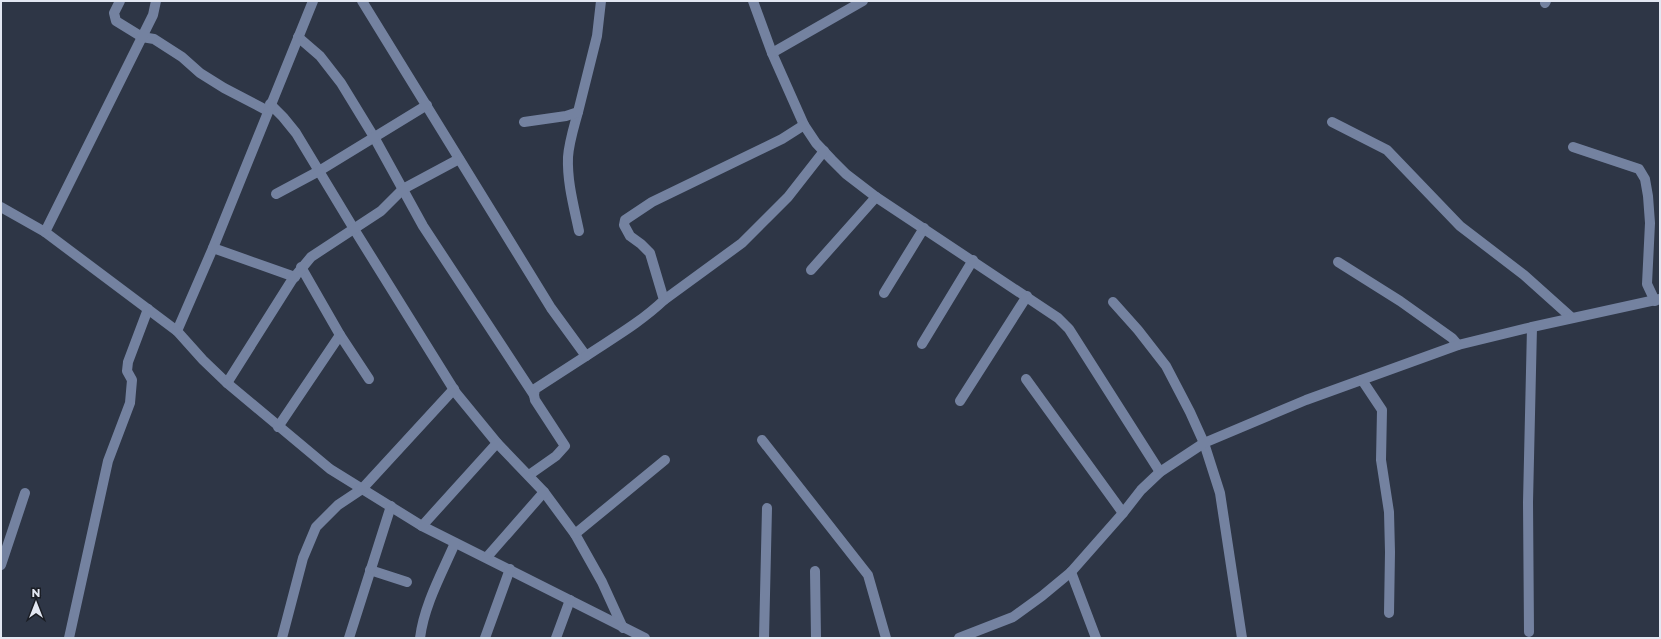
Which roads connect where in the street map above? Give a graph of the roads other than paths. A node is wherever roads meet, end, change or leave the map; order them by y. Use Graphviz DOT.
graph roads {
  1 [pos="120,1"];
  2 [pos="156,1"];
  3 [pos="314,1"];
  4 [pos="362,1"];
  5 [pos="595,1"];
  6 [pos="753,1"];
  7 [pos="863,1"];
  8 [pos="601,6"];
  9 [pos="142,37"];
  10 [pos="298,37"];
  11 [pos="772,53"];
  12 [pos="427,106"];
  13 [pos="269,108"];
  14 [pos="578,112"];
  15 [pos="524,122"];
  16 [pos="1332,122"];
  17 [pos="804,126"];
  18 [pos="374,137"];
  19 [pos="1573,147"];
  20 [pos="824,151"];
  21 [pos="459,159"];
  22 [pos="319,171"];
  23 [pos="403,189"];
  24 [pos="276,194"];
  25 [pos="876,197"];
  26 [pos="1,207"];
  27 [pos="924,228"];
  28 [pos="354,229"];
  29 [pos="579,231"];
  30 [pos="45,232"];
  31 [pos="213,248"];
  32 [pos="973,260"];
  33 [pos="1338,262"];
  34 [pos="301,267"];
  35 [pos="811,270"];
  36 [pos="295,276"];
  37 [pos="884,292"];
  38 [pos="1027,296"];
  39 [pos="664,300"];
  40 [pos="1658,300"];
  41 [pos="1113,302"];
  42 [pos="148,309"];
  43 [pos="1572,318"];
  44 [pos="1532,327"];
  45 [pos="177,331"];
  46 [pos="340,335"];
  47 [pos="922,344"];
  48 [pos="1458,345"];
  49 [pos="586,356"];
  50 [pos="369,379"];
  51 [pos="1026,379"];
  52 [pos="1362,380"];
  53 [pos="227,383"];
  54 [pos="454,389"];
  55 [pos="534,395"];
  56 [pos="960,401"];
  57 [pos="278,427"];
  58 [pos="762,440"];
  59 [pos="497,443"];
  60 [pos="1204,443"];
  61 [pos="665,460"];
  62 [pos="1160,472"];
  63 [pos="529,475"];
  64 [pos="362,489"];
  65 [pos="544,492"];
  66 [pos="25,493"];
  67 [pos="391,506"];
  68 [pos="767,508"];
  69 [pos="1123,514"];
  70 [pos="422,526"];
  71 [pos="575,534"];
  72 [pos="455,542"];
  73 [pos="487,558"];
  74 [pos="1,565"];
  75 [pos="510,569"];
  76 [pos="370,570"];
  77 [pos="815,571"];
  78 [pos="1071,572"];
  79 [pos="407,582"];
  80 [pos="570,600"];
  81 [pos="1389,613"];
  82 [pos="623,628"];
  83 [pos="1529,632"];
  84 [pos="69,638"];
  85 [pos="282,638"];
  86 [pos="349,638"];
  87 [pos="420,638"];
  88 [pos="485,638"];
  89 [pos="556,638"];
  90 [pos="645,638"];
  91 [pos="764,638"];
  92 [pos="816,638"];
  93 [pos="886,638"];
  94 [pos="959,638"];
  95 [pos="1096,638"];
  96 [pos="1242,638"];
  1 -- 9 [label="street"];
  2 -- 9 [label="street"];
  3 -- 10 [label="street"];
  4 -- 12 [label="street"];
  5 -- 8 [label="street"];
  6 -- 11 [label="street"];
  7 -- 11 [label="street"];
  8 -- 14 [label="street"];
  9 -- 13 [label="street"];
  9 -- 30 [label="street"];
  10 -- 13 [label="street"];
  10 -- 18 [label="street"];
  11 -- 17 [label="street"];
  12 -- 18 [label="street"];
  12 -- 21 [label="street"];
  13 -- 22 [label="street"];
  13 -- 31 [label="street"];
  14 -- 15 [label="street"];
  14 -- 29 [label="street"];
  16 -- 43 [label="street"];
  17 -- 20 [label="street"];
  17 -- 39 [label="street"];
  18 -- 22 [label="street"];
  18 -- 23 [label="street"];
  19 -- 40 [label="street"];
  20 -- 25 [label="street"];
  20 -- 39 [label="street"];
  21 -- 23 [label="street"];
  21 -- 49 [label="street"];
  22 -- 24 [label="street"];
  22 -- 28 [label="street"];
  23 -- 28 [label="street"];
  23 -- 55 [label="street"];
  25 -- 27 [label="street"];
  25 -- 35 [label="street"];
  26 -- 30 [label="street"];
  27 -- 32 [label="street"];
  27 -- 37 [label="street"];
  28 -- 34 [label="street"];
  28 -- 54 [label="street"];
  30 -- 42 [label="street"];
  31 -- 36 [label="street"];
  31 -- 45 [label="street"];
  32 -- 38 [label="street"];
  32 -- 47 [label="street"];
  33 -- 48 [label="street"];
  34 -- 36 [label="street"];
  34 -- 46 [label="street"];
  36 -- 53 [label="street"];
  38 -- 56 [label="street"];
  38 -- 62 [label="street"];
  39 -- 49 [label="street"];
  40 -- 43 [label="street"];
  41 -- 60 [label="street"];
  42 -- 45 [label="street"];
  42 -- 84 [label="street"];
  43 -- 44 [label="street"];
  44 -- 48 [label="street"];
  44 -- 83 [label="street"];
  45 -- 53 [label="street"];
  46 -- 50 [label="street"];
  46 -- 57 [label="street"];
  48 -- 52 [label="street"];
  49 -- 55 [label="street"];
  51 -- 69 [label="street"];
  52 -- 60 [label="street"];
  52 -- 81 [label="street"];
  53 -- 57 [label="street"];
  54 -- 59 [label="street"];
  54 -- 64 [label="street"];
  55 -- 63 [label="street"];
  57 -- 64 [label="street"];
  58 -- 93 [label="street"];
  59 -- 63 [label="street"];
  59 -- 70 [label="street"];
  60 -- 62 [label="street"];
  60 -- 96 [label="street"];
  61 -- 71 [label="street"];
  62 -- 69 [label="street"];
  63 -- 65 [label="street"];
  64 -- 67 [label="street"];
  64 -- 85 [label="street"];
  65 -- 71 [label="street"];
  65 -- 73 [label="street"];
  66 -- 74 [label="street"];
  67 -- 70 [label="street"];
  67 -- 76 [label="street"];
  68 -- 91 [label="street"];
  69 -- 78 [label="street"];
  70 -- 72 [label="street"];
  71 -- 82 [label="street"];
  72 -- 73 [label="street"];
  72 -- 87 [label="street"];
  73 -- 75 [label="street"];
  75 -- 80 [label="street"];
  75 -- 88 [label="street"];
  76 -- 79 [label="street"];
  76 -- 86 [label="street"];
  77 -- 92 [label="street"];
  78 -- 94 [label="street"];
  78 -- 95 [label="street"];
  80 -- 82 [label="street"];
  80 -- 89 [label="street"];
  82 -- 90 [label="street"];
}
